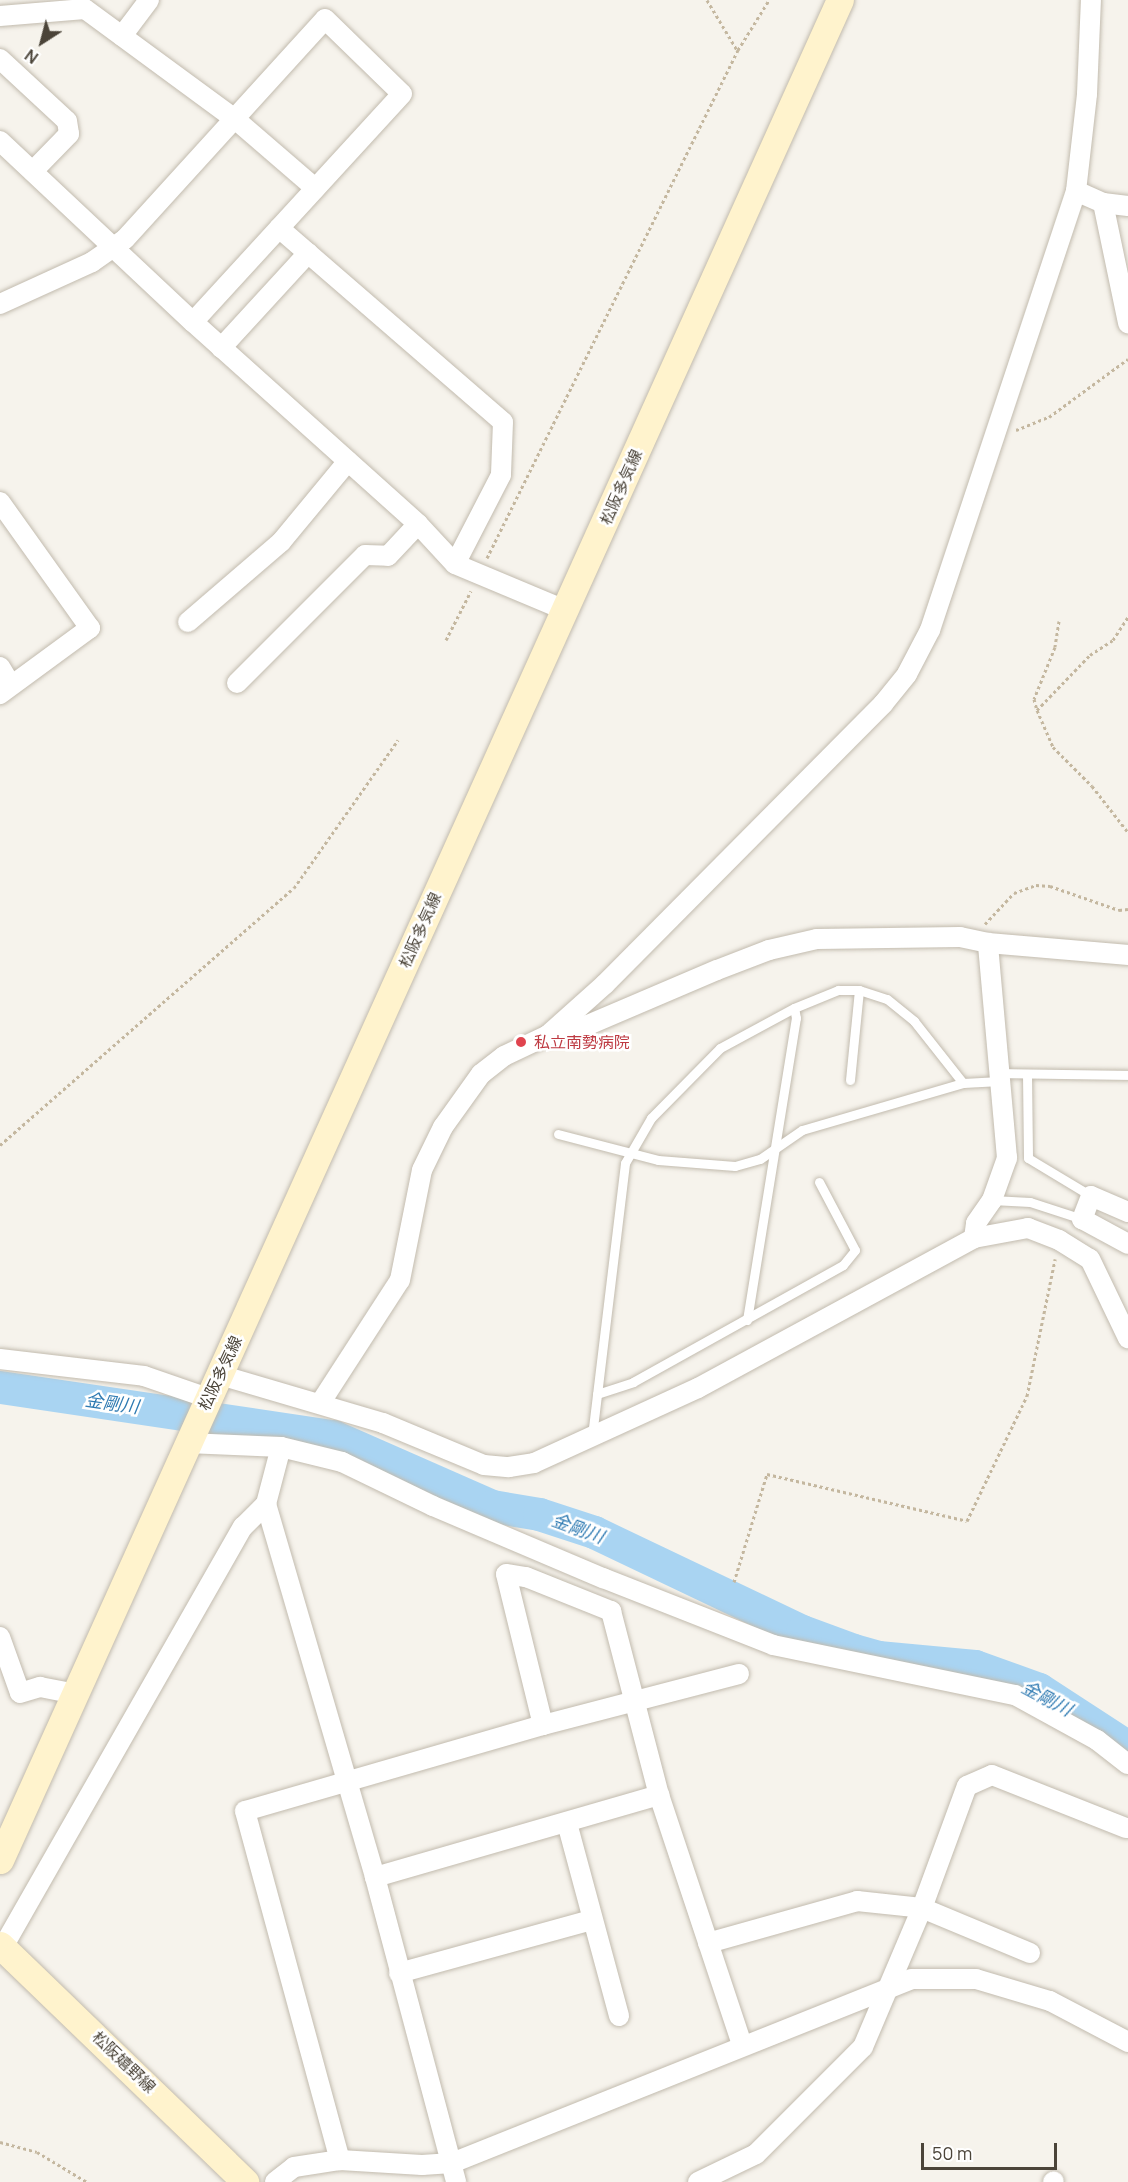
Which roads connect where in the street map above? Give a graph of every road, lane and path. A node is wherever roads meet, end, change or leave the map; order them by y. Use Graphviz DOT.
graph roads {
  1 [pos="148,0"];
  2 [pos="707,0"];
  3 [pos="769,0"];
  4 [pos="840,0"];
  5 [pos="1090,0"];
  6 [pos="0,16"];
  7 [pos="122,36"];
  8 [pos="738,50"];
  9 [pos="0,59"];
  10 [pos="235,119"];
  11 [pos="0,141"];
  12 [pos="33,171"];
  13 [pos="315,188"];
  14 [pos="1076,191"];
  15 [pos="1103,203"];
  16 [pos="1128,206"];
  17 [pos="279,228"];
  18 [pos="113,249"];
  19 [pos="308,253"];
  20 [pos="0,304"];
  21 [pos="193,322"];
  22 [pos="1128,323"];
  23 [pos="221,348"];
  24 [pos="1128,359"];
  25 [pos="992,440"];
  26 [pos="348,461"];
  27 [pos="0,502"];
  28 [pos="418,524"];
  29 [pos="455,564"];
  30 [pos="479,575"];
  31 [pos="565,610"];
  32 [pos="1128,616"];
  33 [pos="1059,621"];
  34 [pos="188,622"];
  35 [pos="446,640"];
  36 [pos="0,667"];
  37 [pos="237,683"];
  38 [pos="6,689"];
  39 [pos="1037,710"];
  40 [pos="398,740"];
  41 [pos="1128,832"];
  42 [pos="1128,909"];
  43 [pos="960,937"];
  44 [pos="988,943"];
  45 [pos="1128,955"];
  46 [pos="859,990"];
  47 [pos="794,1008"];
  48 [pos="548,1035"];
  49 [pos="1027,1074"];
  50 [pos="1128,1075"];
  51 [pos="1000,1077"];
  52 [pos="850,1080"];
  53 [pos="963,1083"];
  54 [pos="558,1134"];
  55 [pos="0,1145"];
  56 [pos="775,1147"];
  57 [pos="630,1153"];
  58 [pos="819,1182"];
  59 [pos="1091,1196"];
  60 [pos="992,1200"];
  61 [pos="1128,1212"];
  62 [pos="1082,1219"];
  63 [pos="974,1238"];
  64 [pos="1059,1240"];
  65 [pos="1128,1244"];
  66 [pos="747,1320"];
  67 [pos="1128,1338"];
  68 [pos="0,1359"];
  69 [pos="211,1393"];
  70 [pos="597,1394"];
  71 [pos="321,1402"];
  72 [pos="190,1438"];
  73 [pos="592,1438"];
  74 [pos="281,1447"];
  75 [pos="266,1504"];
  76 [pos="734,1582"];
  77 [pos="0,1636"];
  78 [pos="739,1674"];
  79 [pos="75,1694"];
  80 [pos="636,1703"];
  81 [pos="543,1725"];
  82 [pos="1128,1764"];
  83 [pos="347,1782"];
  84 [pos="659,1795"];
  85 [pos="567,1823"];
  86 [pos="1126,1828"];
  87 [pos="0,1860"];
  88 [pos="375,1877"];
  89 [pos="922,1908"];
  90 [pos="591,1920"];
  91 [pos="708,1943"];
  92 [pos="1,1946"];
  93 [pos="1030,1953"];
  94 [pos="399,1973"];
  95 [pos="888,1989"];
  96 [pos="620,2016"];
  97 [pos="1128,2042"];
  98 [pos="742,2044"];
  99 [pos="0,2142"];
  100 [pos="340,2160"];
  101 [pos="454,2172"];
  102 [pos="87,2182"];
  103 [pos="244,2182"];
  104 [pos="275,2182"];
  105 [pos="698,2182"];
  1 -- 7 [label="street"];
  2 -- 8 [label="path"];
  3 -- 8 [label="path"];
  4 -- 31 [label="main road, 松阪多気線"];
  5 -- 14 [label="street"];
  6 -- 7 [label="street"];
  7 -- 10 [label="street"];
  8 -- 30 [label="path"];
  9 -- 12 [label="street"];
  10 -- 13 [label="street"];
  10 -- 13 [label="street"];
  10 -- 18 [label="street"];
  11 -- 12 [label="street"];
  12 -- 18 [label="street"];
  13 -- 17 [label="street"];
  14 -- 15 [label="street"];
  14 -- 25 [label="street"];
  15 -- 16 [label="street"];
  15 -- 22 [label="street"];
  17 -- 19 [label="street"];
  17 -- 21 [label="street"];
  18 -- 20 [label="street"];
  18 -- 21 [label="street"];
  19 -- 23 [label="street"];
  19 -- 29 [label="street"];
  21 -- 23 [label="street"];
  23 -- 26 [label="street"];
  24 -- 25 [label="path"];
  25 -- 48 [label="street"];
  26 -- 28 [label="street"];
  26 -- 34 [label="street"];
  27 -- 38 [label="street"];
  28 -- 29 [label="street"];
  28 -- 37 [label="street"];
  29 -- 30 [label="street"];
  30 -- 31 [label="street"];
  30 -- 35 [label="path"];
  31 -- 69 [label="main road, 松阪多気線"];
  32 -- 39 [label="path"];
  33 -- 39 [label="path"];
  36 -- 38 [label="street"];
  39 -- 41 [label="path"];
  40 -- 55 [label="path"];
  42 -- 43 [label="path"];
  43 -- 44 [label="street"];
  43 -- 48 [label="street"];
  44 -- 45 [label="street"];
  44 -- 51 [label="street"];
  46 -- 47 [label="lane"];
  46 -- 52 [label="lane"];
  46 -- 53 [label="lane"];
  47 -- 56 [label="lane"];
  47 -- 57 [label="lane"];
  48 -- 71 [label="street"];
  49 -- 50 [label="lane"];
  49 -- 51 [label="lane"];
  49 -- 59 [label="lane"];
  51 -- 53 [label="lane"];
  51 -- 60 [label="street"];
  53 -- 56 [label="lane"];
  54 -- 57 [label="lane"];
  56 -- 57 [label="lane"];
  56 -- 66 [label="lane"];
  57 -- 70 [label="lane"];
  58 -- 66 [label="lane"];
  59 -- 61 [label="street"];
  59 -- 62 [label="street"];
  60 -- 62 [label="lane"];
  60 -- 63 [label="street"];
  62 -- 65 [label="street"];
  63 -- 64 [label="street"];
  63 -- 73 [label="street"];
  64 -- 67 [label="street"];
  64 -- 76 [label="path"];
  66 -- 70 [label="lane"];
  68 -- 69 [label="street"];
  69 -- 71 [label="street"];
  69 -- 72 [label="main road, 松阪多気線"];
  70 -- 73 [label="lane"];
  71 -- 73 [label="street"];
  72 -- 74 [label="street"];
  72 -- 79 [label="main road, 松阪多気線"];
  74 -- 75 [label="street"];
  74 -- 82 [label="street"];
  75 -- 83 [label="street"];
  75 -- 92 [label="street"];
  77 -- 79 [label="street"];
  78 -- 80 [label="street"];
  79 -- 87 [label="main road, 松阪多気線"];
  80 -- 81 [label="street"];
  80 -- 81 [label="street"];
  80 -- 84 [label="street"];
  81 -- 83 [label="street"];
  83 -- 88 [label="street"];
  83 -- 100 [label="street"];
  84 -- 85 [label="street"];
  84 -- 91 [label="street"];
  85 -- 88 [label="street"];
  85 -- 90 [label="street"];
  86 -- 89 [label="street"];
  88 -- 94 [label="street"];
  89 -- 91 [label="street"];
  89 -- 93 [label="street"];
  89 -- 95 [label="street"];
  90 -- 94 [label="street"];
  90 -- 96 [label="street"];
  91 -- 98 [label="street"];
  92 -- 103 [label="main road, 松阪嬉野線"];
  94 -- 101 [label="street"];
  95 -- 97 [label="street"];
  95 -- 98 [label="street"];
  95 -- 105 [label="street"];
  98 -- 101 [label="street"];
  99 -- 102 [label="path"];
  100 -- 101 [label="street"];
  100 -- 104 [label="street"];
}
